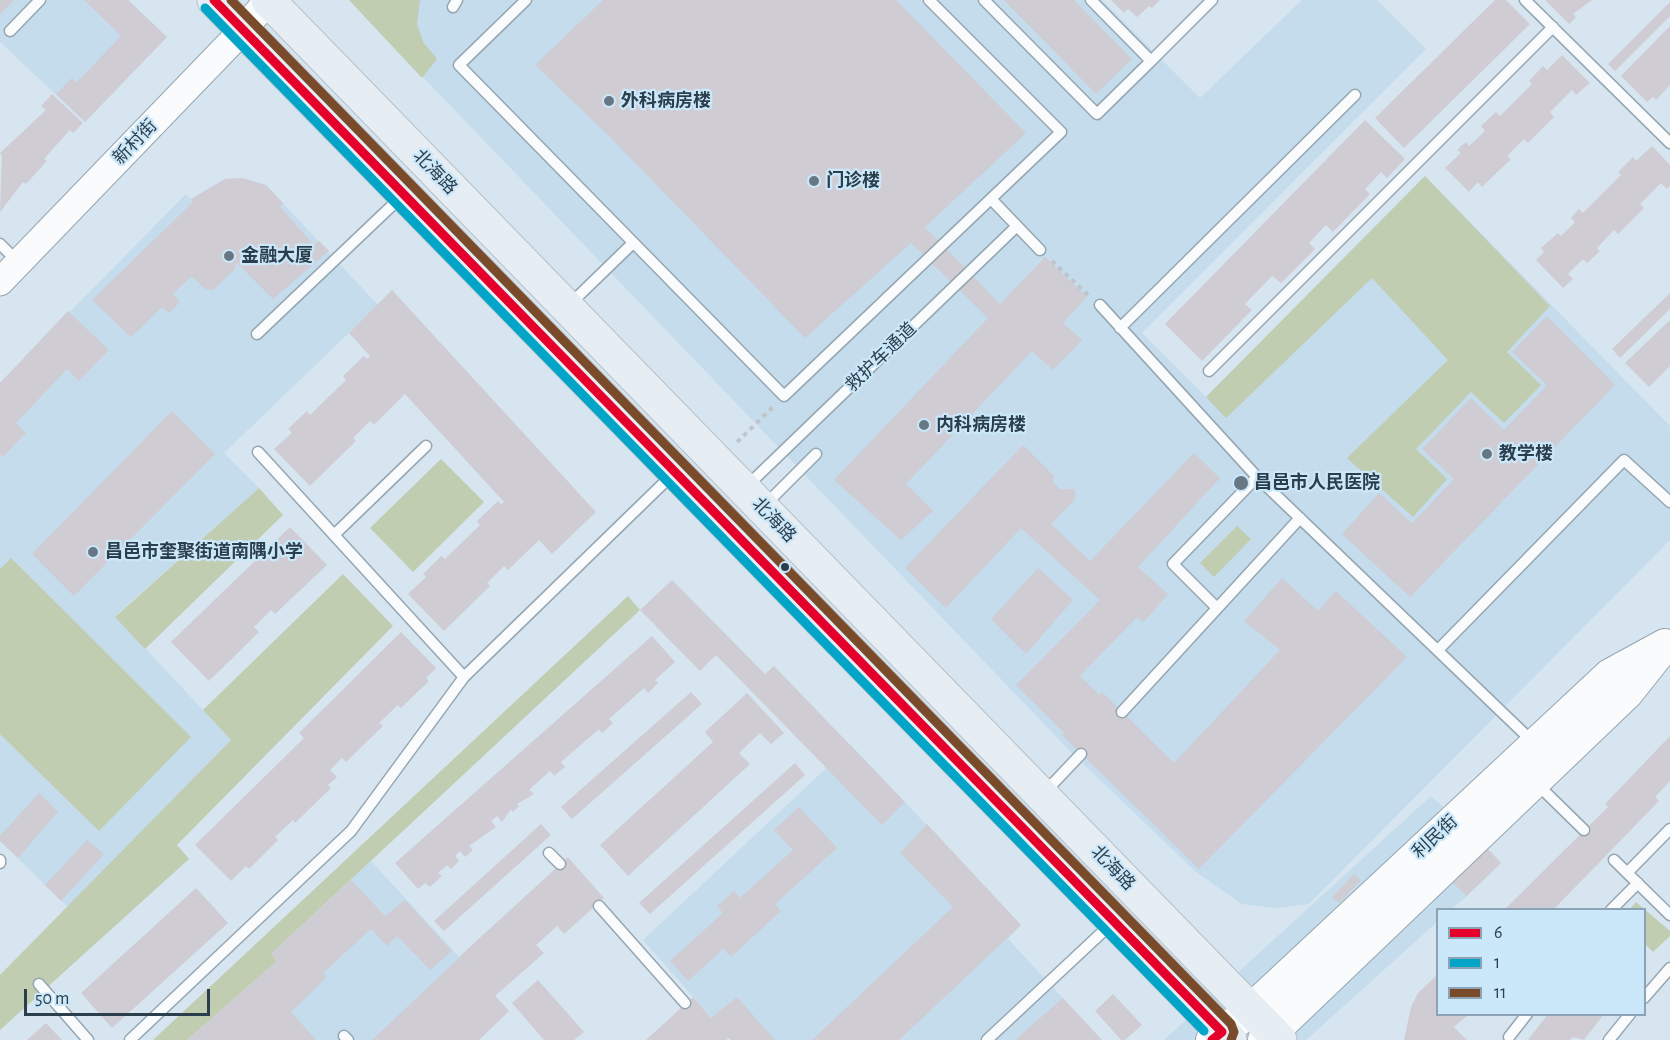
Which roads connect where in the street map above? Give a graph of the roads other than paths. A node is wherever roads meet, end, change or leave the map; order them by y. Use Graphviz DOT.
graph roads {
  1 [pos="40,0"];
  2 [pos="214,0"];
  3 [pos="268,0"];
  4 [pos="526,0"];
  5 [pos="929,0"];
  6 [pos="984,0"];
  7 [pos="1091,0"];
  8 [pos="1212,0"];
  9 [pos="1525,0"];
  10 [pos="1553,27"];
  11 [pos="243,30"];
  12 [pos="10,31"];
  13 [pos="1151,61"];
  14 [pos="1355,95"];
  15 [pos="1670,143"];
  16 [pos="403,194"];
  17 [pos="992,200"];
  18 [pos="1017,226"];
  19 [pos="633,243"];
  20 [pos="1040,250"];
  21 [pos="9,254"];
  22 [pos="0,282"];
  23 [pos="1100,305"];
  24 [pos="566,307"];
  25 [pos="1120,328"];
  26 [pos="257,334"];
  27 [pos="1209,371"];
  28 [pos="426,446"];
  29 [pos="258,452"];
  30 [pos="816,454"];
  31 [pos="674,472"];
  32 [pos="1257,477"];
  33 [pos="753,499"];
  34 [pos="1670,502"];
  35 [pos="1300,518"];
  36 [pos="334,535"];
  37 [pos="1217,608"];
  38 [pos="1667,643"];
  39 [pos="1438,650"];
  40 [pos="464,677"];
  41 [pos="1122,711"];
  42 [pos="1535,743"];
  43 [pos="1081,754"];
  44 [pos="1535,783"];
  45 [pos="1042,796"];
  46 [pos="1670,829"];
  47 [pos="1584,830"];
  48 [pos="549,853"];
  49 [pos="1614,860"];
  50 [pos="560,864"];
  51 [pos="1627,873"];
  52 [pos="1638,883"];
  53 [pos="599,906"];
  54 [pos="1612,908"];
  55 [pos="1668,908"];
  56 [pos="1114,922"];
  57 [pos="1670,968"];
  58 [pos="39,984"];
  59 [pos="1646,996"];
  60 [pos="685,1003"];
  61 [pos="1525,1016"];
  62 [pos="1628,1016"];
  63 [pos="1267,1031"];
  64 [pos="1221,1037"];
  65 [pos="1509,1037"];
  66 [pos="88,1040"];
  67 [pos="130,1040"];
  68 [pos="987,1040"];
  69 [pos="1609,1040"];
  1 -- 12 [label="lane"];
  2 -- 11 [label="main road, 北海路"];
  3 -- 11 [label="street, 新村街"];
  3 -- 24 [label="main road, 北海路"];
  4 -- 19 [label="lane"];
  5 -- 17 [label="lane"];
  6 -- 13 [label="lane"];
  7 -- 13 [label="lane"];
  8 -- 13 [label="lane"];
  9 -- 10 [label="lane"];
  10 -- 15 [label="lane"];
  10 -- 27 [label="lane"];
  11 -- 16 [label="main road, 北海路"];
  11 -- 21 [label="street, 新村街"];
  14 -- 25 [label="lane"];
  16 -- 26 [label="lane"];
  16 -- 31 [label="main road, 北海路"];
  17 -- 18 [label="lane"];
  17 -- 19 [label="lane"];
  18 -- 20 [label="lane"];
  18 -- 33 [label="lane, 救护车通道"];
  19 -- 24 [label="lane"];
  21 -- 22 [label="street, 新村街"];
  23 -- 25 [label="lane"];
  24 -- 33 [label="main road, 北海路"];
  25 -- 32 [label="lane"];
  28 -- 36 [label="lane"];
  29 -- 36 [label="lane"];
  30 -- 33 [label="lane"];
  31 -- 40 [label="lane"];
  31 -- 56 [label="main road, 北海路"];
  32 -- 35 [label="lane"];
  32 -- 37 [label="lane"];
  33 -- 45 [label="main road, 北海路"];
  34 -- 39 [label="lane"];
  35 -- 37 [label="lane"];
  35 -- 39 [label="lane"];
  36 -- 40 [label="lane"];
  37 -- 41 [label="lane"];
  38 -- 42 [label="main road, 利民街"];
  38 -- 44 [label="main road, 利民街"];
  39 -- 42 [label="lane"];
  40 -- 67 [label="lane"];
  42 -- 63 [label="main road, 利民街"];
  43 -- 45 [label="lane"];
  44 -- 47 [label="lane"];
  44 -- 63 [label="main road, 利民街"];
  45 -- 63 [label="main road, 北海路"];
  46 -- 51 [label="lane"];
  48 -- 50 [label="lane"];
  49 -- 51 [label="lane"];
  51 -- 52 [label="lane"];
  52 -- 54 [label="lane"];
  52 -- 55 [label="lane"];
  53 -- 60 [label="lane"];
  56 -- 64 [label="main road, 北海路"];
  56 -- 68 [label="lane"];
  57 -- 59 [label="lane"];
  58 -- 66 [label="lane"];
  61 -- 65 [label="lane"];
  62 -- 69 [label="lane"];
  63 -- 64 [label="main road, 利民街"];
}
